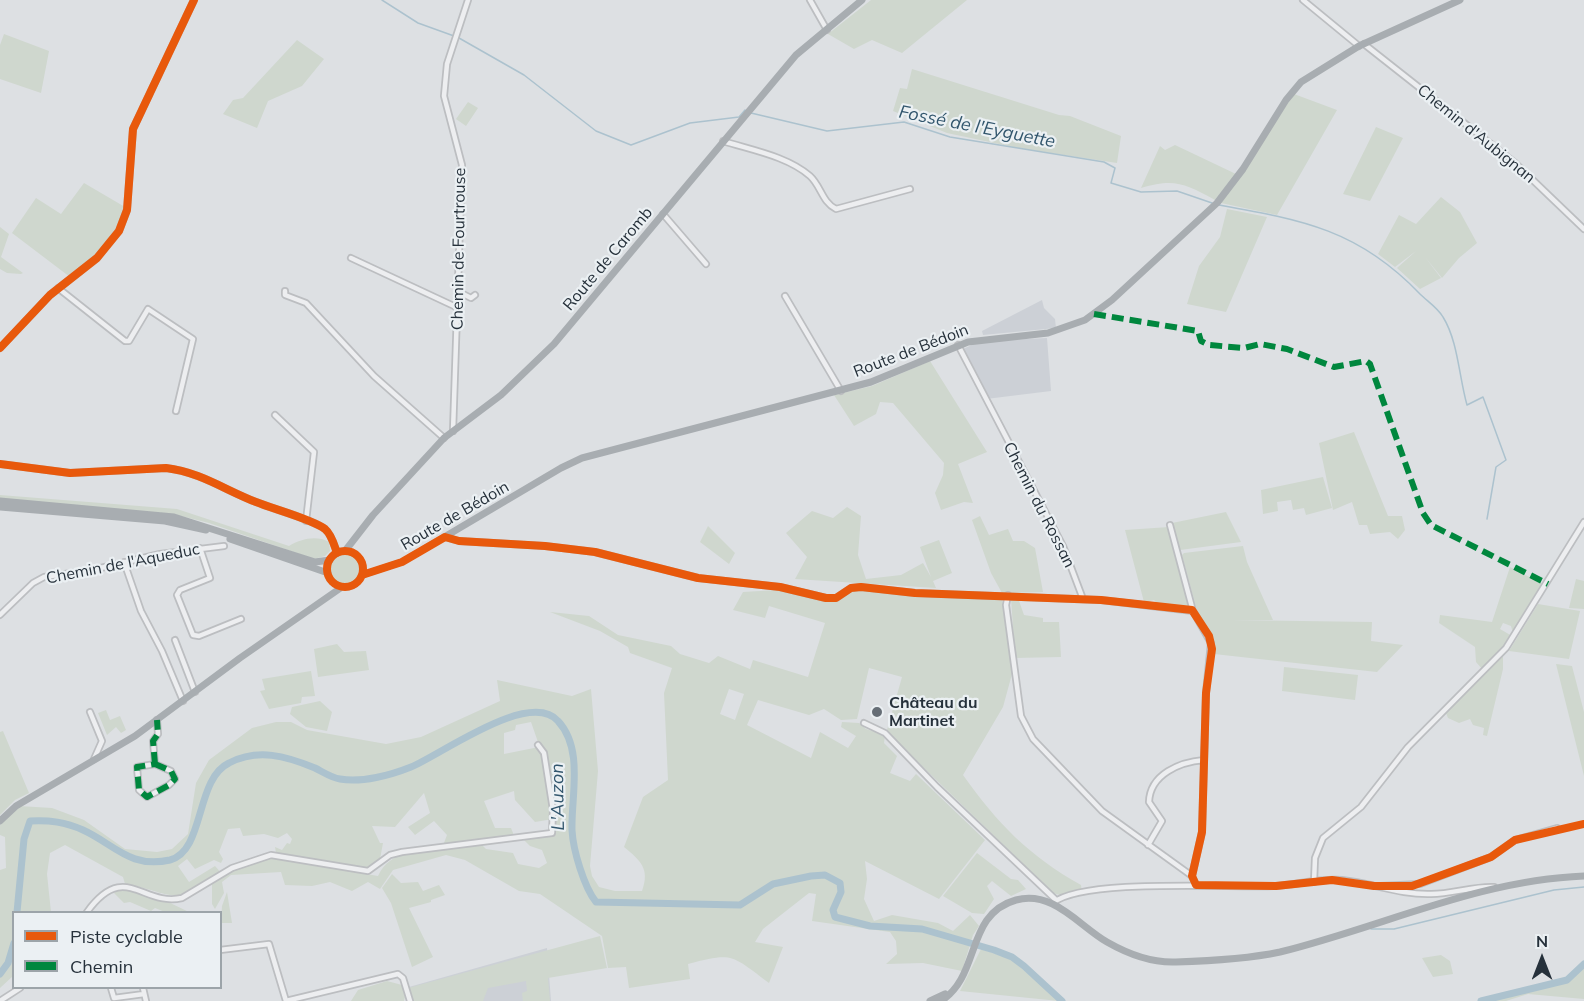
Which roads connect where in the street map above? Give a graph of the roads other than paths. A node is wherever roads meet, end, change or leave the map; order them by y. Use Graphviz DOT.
graph roads {
  1 [pos="194,0"];
  2 [pos="468,0"];
  3 [pos="810,0"];
  4 [pos="862,0"];
  5 [pos="1303,0"];
  6 [pos="1460,0"];
  7 [pos="826,30"];
  8 [pos="1362,45"];
  9 [pos="723,141"];
  10 [pos="910,189"];
  11 [pos="663,214"];
  12 [pos="1584,229"];
  13 [pos="351,258"];
  14 [pos="706,264"];
  15 [pos="58,288"];
  16 [pos="285,291"];
  17 [pos="457,291"];
  18 [pos="475,295"];
  19 [pos="785,296"];
  20 [pos="456,307"];
  21 [pos="958,345"];
  22 [pos="0,348"];
  23 [pos="841,391"];
  24 [pos="176,411"];
  25 [pos="275,415"];
  26 [pos="453,431"];
  27 [pos="444,438"];
  28 [pos="0,464"];
  29 [pos="0,501"];
  30 [pos="0,507"];
  31 [pos="306,521"];
  32 [pos="1584,522"];
  33 [pos="1170,525"];
  34 [pos="365,526"];
  35 [pos="445,537"];
  36 [pos="224,546"];
  37 [pos="200,548"];
  38 [pos="341,552"];
  39 [pos="356,555"];
  40 [pos="330,560"];
  41 [pos="124,562"];
  42 [pos="363,565"];
  43 [pos="387,568"];
  44 [pos="362,575"];
  45 [pos="329,577"];
  46 [pos="342,587"];
  47 [pos="1008,595"];
  48 [pos="1083,599"];
  49 [pos="318,603"];
  50 [pos="1193,610"];
  51 [pos="0,615"];
  52 [pos="241,619"];
  53 [pos="175,640"];
  54 [pos="195,692"];
  55 [pos="183,701"];
  56 [pos="90,712"];
  57 [pos="154,723"];
  58 [pos="864,723"];
  59 [pos="538,745"];
  60 [pos="1204,760"];
  61 [pos="93,762"];
  62 [pos="155,764"];
  63 [pos="0,821"];
  64 [pos="1557,828"];
  65 [pos="1148,845"];
  66 [pos="1192,876"];
  67 [pos="1584,876"];
  68 [pos="1314,882"];
  69 [pos="1196,885"];
  70 [pos="1374,886"];
  71 [pos="1497,887"];
  72 [pos="1054,903"];
  73 [pos="88,911"];
  74 [pos="980,931"];
  75 [pos="222,950"];
  76 [pos="970,958"];
  77 [pos="17,989"];
  78 [pos="112,989"];
  79 [pos="144,991"];
  80 [pos="0,1001"];
  81 [pos="146,1001"];
  82 [pos="286,1001"];
  83 [pos="410,1001"];
  84 [pos="930,1001"];
  85 [pos="941,1001"];
  1 -- 15 [label="street"];
  2 -- 17 [label="street, Chemin de Fourtrouse"];
  3 -- 7 [label="street"];
  4 -- 7 [label="main road, Route de Caromb"];
  5 -- 8 [label="street, Chemin d'Aubignan"];
  6 -- 8 [label="main road, Route de Bédoin"];
  7 -- 9 [label="main road, Route de Caromb"];
  8 -- 12 [label="street, Chemin d'Aubignan"];
  8 -- 21 [label="main road, Route de Bédoin"];
  9 -- 10 [label="street"];
  9 -- 11 [label="main road, Route de Caromb"];
  11 -- 14 [label="street"];
  11 -- 26 [label="main road, Route de Caromb"];
  13 -- 20 [label="street"];
  15 -- 22 [label="street"];
  15 -- 24 [label="street"];
  16 -- 27 [label="street"];
  17 -- 18 [label="street"];
  17 -- 20 [label="street, Chemin de Fourtrouse"];
  19 -- 23 [label="street"];
  20 -- 26 [label="street, Chemin de Fourtrouse"];
  21 -- 23 [label="main road, Route de Bédoin"];
  21 -- 48 [label="street, Chemin du Rossan"];
  23 -- 35 [label="main road, Route de Bédoin"];
  25 -- 31 [label="street"];
  26 -- 27 [label="main road, Route de Caromb"];
  27 -- 34 [label="main road, Route de Caromb"];
  28 -- 31 [label="street"];
  29 -- 40 [label="main road"];
  30 -- 45 [label="main road"];
  31 -- 38 [label="street"];
  32 -- 68 [label="street"];
  33 -- 50 [label="street"];
  34 -- 38 [label="main road, Route de Caromb"];
  34 -- 39 [label="main road"];
  35 -- 43 [label="main road, Route de Bédoin"];
  35 -- 47 [label="street"];
  36 -- 37 [label="street, Chemin de l'Aqueduc"];
  37 -- 41 [label="street, Chemin de l'Aqueduc"];
  37 -- 52 [label="street"];
  38 -- 39 [label="main road"];
  38 -- 40 [label="main road"];
  39 -- 42 [label="main road"];
  40 -- 45 [label="main road"];
  41 -- 51 [label="street, Chemin de l'Aqueduc"];
  41 -- 55 [label="street"];
  42 -- 43 [label="main road"];
  42 -- 44 [label="main road"];
  43 -- 44 [label="main road, Route de Bédoin"];
  44 -- 46 [label="main road"];
  45 -- 46 [label="main road"];
  45 -- 49 [label="main road"];
  46 -- 49 [label="main road"];
  47 -- 48 [label="street"];
  47 -- 65 [label="street"];
  48 -- 50 [label="street"];
  49 -- 54 [label="main road"];
  50 -- 60 [label="street"];
  53 -- 54 [label="street"];
  54 -- 55 [label="main road"];
  55 -- 57 [label="main road"];
  56 -- 61 [label="street"];
  57 -- 61 [label="main road"];
  57 -- 62 [label="street"];
  58 -- 72 [label="street"];
  59 -- 73 [label="street"];
  60 -- 65 [label="street"];
  60 -- 66 [label="street"];
  61 -- 63 [label="main road"];
  62 -- 62 [label="street"];
  64 -- 70 [label="street"];
  65 -- 66 [label="street"];
  66 -- 69 [label="street"];
  67 -- 71 [label="main road"];
  68 -- 69 [label="street"];
  68 -- 70 [label="street"];
  69 -- 72 [label="street"];
  70 -- 71 [label="street"];
  71 -- 72 [label="main road"];
  72 -- 74 [label="main road"];
  72 -- 74 [label="main road"];
  74 -- 76 [label="main road"];
  75 -- 82 [label="street"];
  76 -- 84 [label="main road"];
  76 -- 85 [label="main road"];
  77 -- 80 [label="street"];
  78 -- 79 [label="street"];
  79 -- 81 [label="street"];
  82 -- 83 [label="street"];
}
